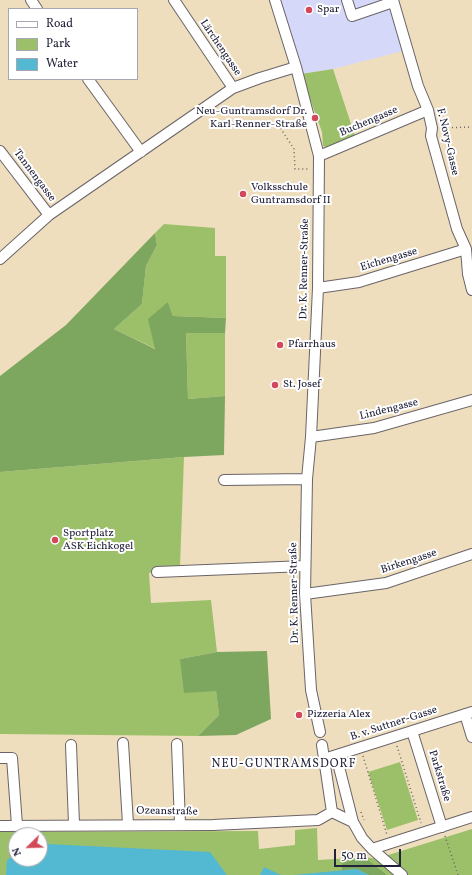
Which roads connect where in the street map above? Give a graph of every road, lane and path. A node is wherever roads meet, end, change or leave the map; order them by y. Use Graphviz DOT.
graph roads {
  1 [pos="30,0"];
  2 [pos="174,0"];
  3 [pos="275,0"];
  4 [pos="347,0"];
  5 [pos="393,1"];
  6 [pos="36,8"];
  7 [pos="296,67"];
  8 [pos="89,80"];
  9 [pos="233,88"];
  10 [pos="428,110"];
  11 [pos="310,121"];
  12 [pos="472,127"];
  13 [pos="432,128"];
  14 [pos="0,151"];
  15 [pos="141,152"];
  16 [pos="319,156"];
  17 [pos="319,169"];
  18 [pos="49,215"];
  19 [pos="466,249"];
  20 [pos="0,259"];
  21 [pos="318,288"];
  22 [pos="472,290"];
  23 [pos="472,400"];
  24 [pos="311,437"];
  25 [pos="306,479"];
  26 [pos="224,480"];
  27 [pos="472,554"];
  28 [pos="305,566"];
  29 [pos="157,572"];
  30 [pos="305,594"];
  31 [pos="469,713"];
  32 [pos="412,731"];
  33 [pos="320,732"];
  34 [pos="472,736"];
  35 [pos="395,737"];
  36 [pos="123,743"];
  37 [pos="177,744"];
  38 [pos="71,745"];
  39 [pos="322,745"];
  40 [pos="360,748"];
  41 [pos="336,755"];
  42 [pos="0,758"];
  43 [pos="324,759"];
  44 [pos="332,812"];
  45 [pos="472,817"];
  46 [pos="353,822"];
  47 [pos="74,824"];
  48 [pos="128,824"];
  49 [pos="180,824"];
  50 [pos="17,825"];
  51 [pos="0,826"];
  52 [pos="442,827"];
  53 [pos="424,832"];
  54 [pos="390,842"];
  55 [pos="372,849"];
  56 [pos="402,875"];
  57 [pos="458,875"];
  1 -- 6 [label="street"];
  2 -- 9 [label="street, Lärchengasse"];
  3 -- 7 [label="street, Dr. K. Renner-Straße"];
  4 -- 5 [label="street"];
  5 -- 10 [label="street, F. Novy-Gasse"];
  7 -- 9 [label="street"];
  7 -- 11 [label="street, Dr. K. Renner-Straße"];
  8 -- 15 [label="street"];
  9 -- 15 [label="street"];
  10 -- 13 [label="street, F. Novy-Gasse"];
  10 -- 16 [label="street, Buchengasse"];
  11 -- 16 [label="street, Dr. K. Renner-Straße"];
  11 -- 17 [label="path"];
  12 -- 13 [label="path"];
  13 -- 19 [label="street, F. Novy-Gasse"];
  14 -- 18 [label="street, Tannengasse"];
  15 -- 18 [label="street"];
  16 -- 17 [label="street, Dr. K. Renner-Straße"];
  17 -- 21 [label="street, Dr. K. Renner-Straße"];
  18 -- 20 [label="street"];
  19 -- 21 [label="street, Eichengasse"];
  19 -- 22 [label="street, F. Novy-Gasse"];
  21 -- 24 [label="street, Dr. K. Renner-Straße"];
  23 -- 24 [label="street, Lindengasse"];
  24 -- 25 [label="street, Dr. K. Renner-Straße"];
  25 -- 26 [label="street"];
  25 -- 28 [label="street, Dr. K. Renner-Straße"];
  27 -- 30 [label="street, Birkengasse"];
  28 -- 29 [label="street"];
  28 -- 30 [label="street, Dr. K. Renner-Straße"];
  30 -- 33 [label="street, Dr. K. Renner-Straße"];
  31 -- 32 [label="street, B. v. Suttner-Gasse"];
  31 -- 34 [label="street"];
  32 -- 35 [label="street, B. v. Suttner-Gasse"];
  32 -- 52 [label="street, Parkstraße"];
  35 -- 40 [label="street, B. v. Suttner-Gasse"];
  35 -- 53 [label="path"];
  36 -- 48 [label="street"];
  37 -- 49 [label="street"];
  38 -- 47 [label="street"];
  39 -- 43 [label="street"];
  40 -- 41 [label="street, B. v. Suttner-Gasse"];
  40 -- 54 [label="path"];
  41 -- 43 [label="street, B. v. Suttner-Gasse"];
  41 -- 46 [label="street"];
  42 -- 50 [label="street"];
  43 -- 44 [label="street"];
  44 -- 46 [label="street"];
  44 -- 49 [label="street, Ozeanstraße"];
  45 -- 52 [label="street"];
  46 -- 55 [label="street"];
  47 -- 48 [label="street, Ozeanstraße"];
  47 -- 50 [label="street, Ozeanstraße"];
  48 -- 49 [label="street, Ozeanstraße"];
  50 -- 51 [label="street, Ozeanstraße"];
  52 -- 53 [label="street"];
  52 -- 57 [label="path"];
  53 -- 54 [label="street"];
  54 -- 55 [label="street"];
  55 -- 56 [label="street"];
}
